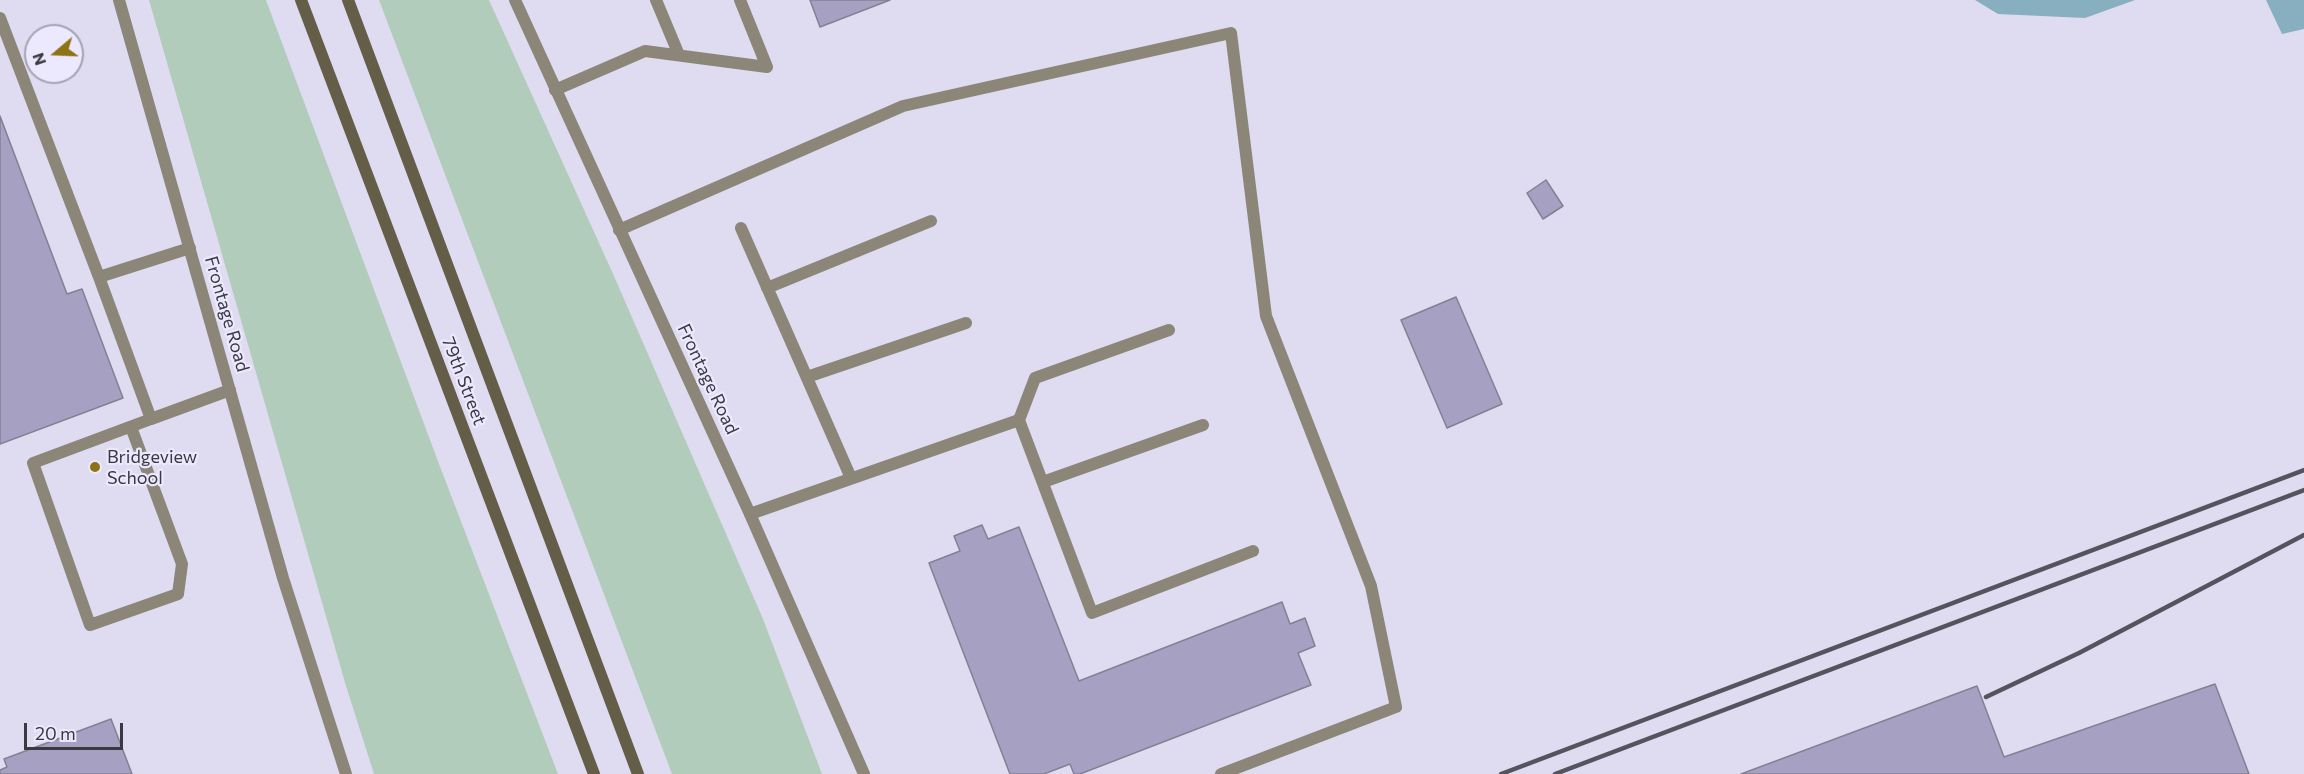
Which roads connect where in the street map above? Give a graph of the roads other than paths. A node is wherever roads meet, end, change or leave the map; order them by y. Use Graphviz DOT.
graph roads {
  1 [pos="119,0"];
  2 [pos="301,0"];
  3 [pos="348,0"];
  4 [pos="515,0"];
  5 [pos="656,0"];
  6 [pos="740,0"];
  7 [pos="0,18"];
  8 [pos="679,55"];
  9 [pos="555,90"];
  10 [pos="931,221"];
  11 [pos="741,228"];
  12 [pos="619,230"];
  13 [pos="190,248"];
  14 [pos="99,277"];
  15 [pos="767,288"];
  16 [pos="966,323"];
  17 [pos="1169,330"];
  18 [pos="807,377"];
  19 [pos="230,390"];
  20 [pos="151,419"];
  21 [pos="1019,420"];
  22 [pos="1203,425"];
  23 [pos="130,427"];
  24 [pos="851,478"];
  25 [pos="1042,482"];
  26 [pos="750,514"];
  27 [pos="1253,551"];
  28 [pos="346,774"];
  29 [pos="594,774"];
  30 [pos="638,774"];
  31 [pos="864,774"];
  32 [pos="1221,774"];
  1 -- 13 [label="street, Frontage Road"];
  2 -- 29 [label="main road, 79th Street"];
  3 -- 30 [label="main road, 79th Street"];
  4 -- 9 [label="street, Frontage Road"];
  5 -- 8 [label="street"];
  6 -- 8 [label="street"];
  7 -- 14 [label="street"];
  8 -- 9 [label="street"];
  9 -- 12 [label="street, Frontage Road"];
  10 -- 15 [label="street"];
  11 -- 15 [label="street"];
  12 -- 26 [label="street, Frontage Road"];
  12 -- 32 [label="street"];
  13 -- 14 [label="street"];
  13 -- 19 [label="street, Frontage Road"];
  14 -- 20 [label="street"];
  15 -- 18 [label="street"];
  16 -- 18 [label="street"];
  17 -- 21 [label="street"];
  18 -- 24 [label="street"];
  19 -- 20 [label="street"];
  19 -- 28 [label="street, Frontage Road"];
  20 -- 23 [label="street"];
  21 -- 24 [label="street"];
  21 -- 25 [label="street"];
  22 -- 25 [label="street"];
  23 -- 23 [label="street"];
  24 -- 26 [label="street"];
  25 -- 27 [label="street"];
  26 -- 31 [label="street, Frontage Road"];
}
